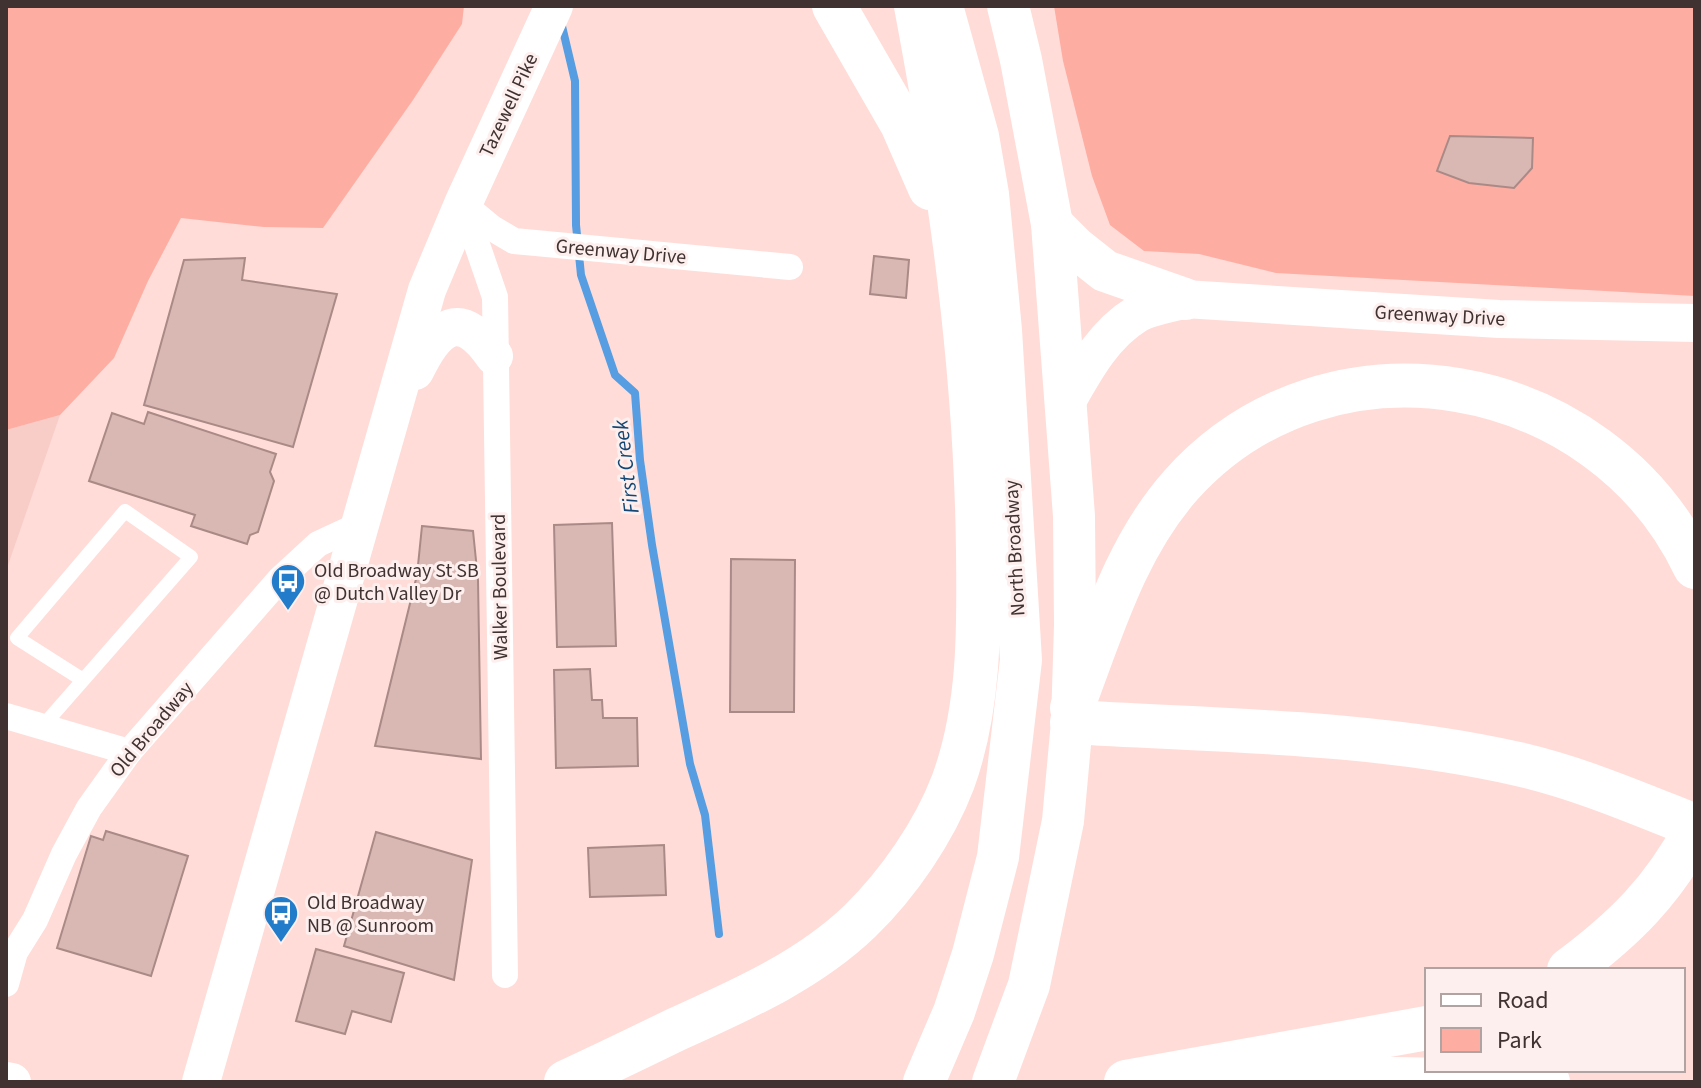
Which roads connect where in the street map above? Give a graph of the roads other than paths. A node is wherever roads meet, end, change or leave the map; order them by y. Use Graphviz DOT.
graph roads {
  1 [pos="834,6"];
  2 [pos="916,6"];
  3 [pos="942,6"];
  4 [pos="1008,6"];
  5 [pos="548,20"];
  6 [pos="463,204"];
  7 [pos="1052,224"];
  8 [pos="954,252"];
  9 [pos="790,267"];
  10 [pos="1185,299"];
  11 [pos="1695,323"];
  12 [pos="494,356"];
  13 [pos="1067,401"];
  14 [pos="390,424"];
  15 [pos="361,524"];
  16 [pos="1695,567"];
  17 [pos="83,680"];
  18 [pos="1072,715"];
  19 [pos="6,716"];
  20 [pos="42,727"];
  21 [pos="1013,742"];
  22 [pos="129,752"];
  23 [pos="1695,828"];
  24 [pos="10,951"];
  25 [pos="1572,968"];
  26 [pos="505,975"];
  27 [pos="6,984"];
  28 [pos="1425,1028"];
  29 [pos="6,1081"];
  30 [pos="12,1082"];
  31 [pos="201,1082"];
  32 [pos="566,1082"];
  33 [pos="924,1082"];
  34 [pos="993,1082"];
  35 [pos="1126,1082"];
  36 [pos="1225,1082"];
  37 [pos="1548,1082"];
  1 -- 8 [label="highway"];
  2 -- 8 [label="highway"];
  3 -- 21 [label="main road, North Broadway"];
  4 -- 7 [label="main road"];
  5 -- 6 [label="main road, Tazewell Pike"];
  6 -- 9 [label="street, Greenway Drive"];
  6 -- 12 [label="street, Walker Boulevard"];
  6 -- 14 [label="main road"];
  7 -- 10 [label="main road"];
  7 -- 13 [label="main road"];
  8 -- 32 [label="highway"];
  10 -- 11 [label="main road, Greenway Drive"];
  10 -- 13 [label="main road"];
  12 -- 14 [label="main road"];
  12 -- 26 [label="street, Walker Boulevard"];
  13 -- 18 [label="main road"];
  14 -- 15 [label="main road"];
  15 -- 22 [label="street, Old Broadway"];
  15 -- 31 [label="main road"];
  16 -- 18 [label="highway"];
  17 -- 17 [label="lane"];
  17 -- 20 [label="lane"];
  18 -- 21 [label="main road"];
  18 -- 23 [label="highway"];
  18 -- 34 [label="main road"];
  19 -- 20 [label="street"];
  20 -- 22 [label="street"];
  21 -- 33 [label="main road, North Broadway"];
  22 -- 24 [label="street, Old Broadway"];
  23 -- 25 [label="highway"];
  24 -- 27 [label="street, Old Broadway"];
  28 -- 35 [label="highway"];
  29 -- 30 [label="main road"];
  36 -- 37 [label="highway"];
}
